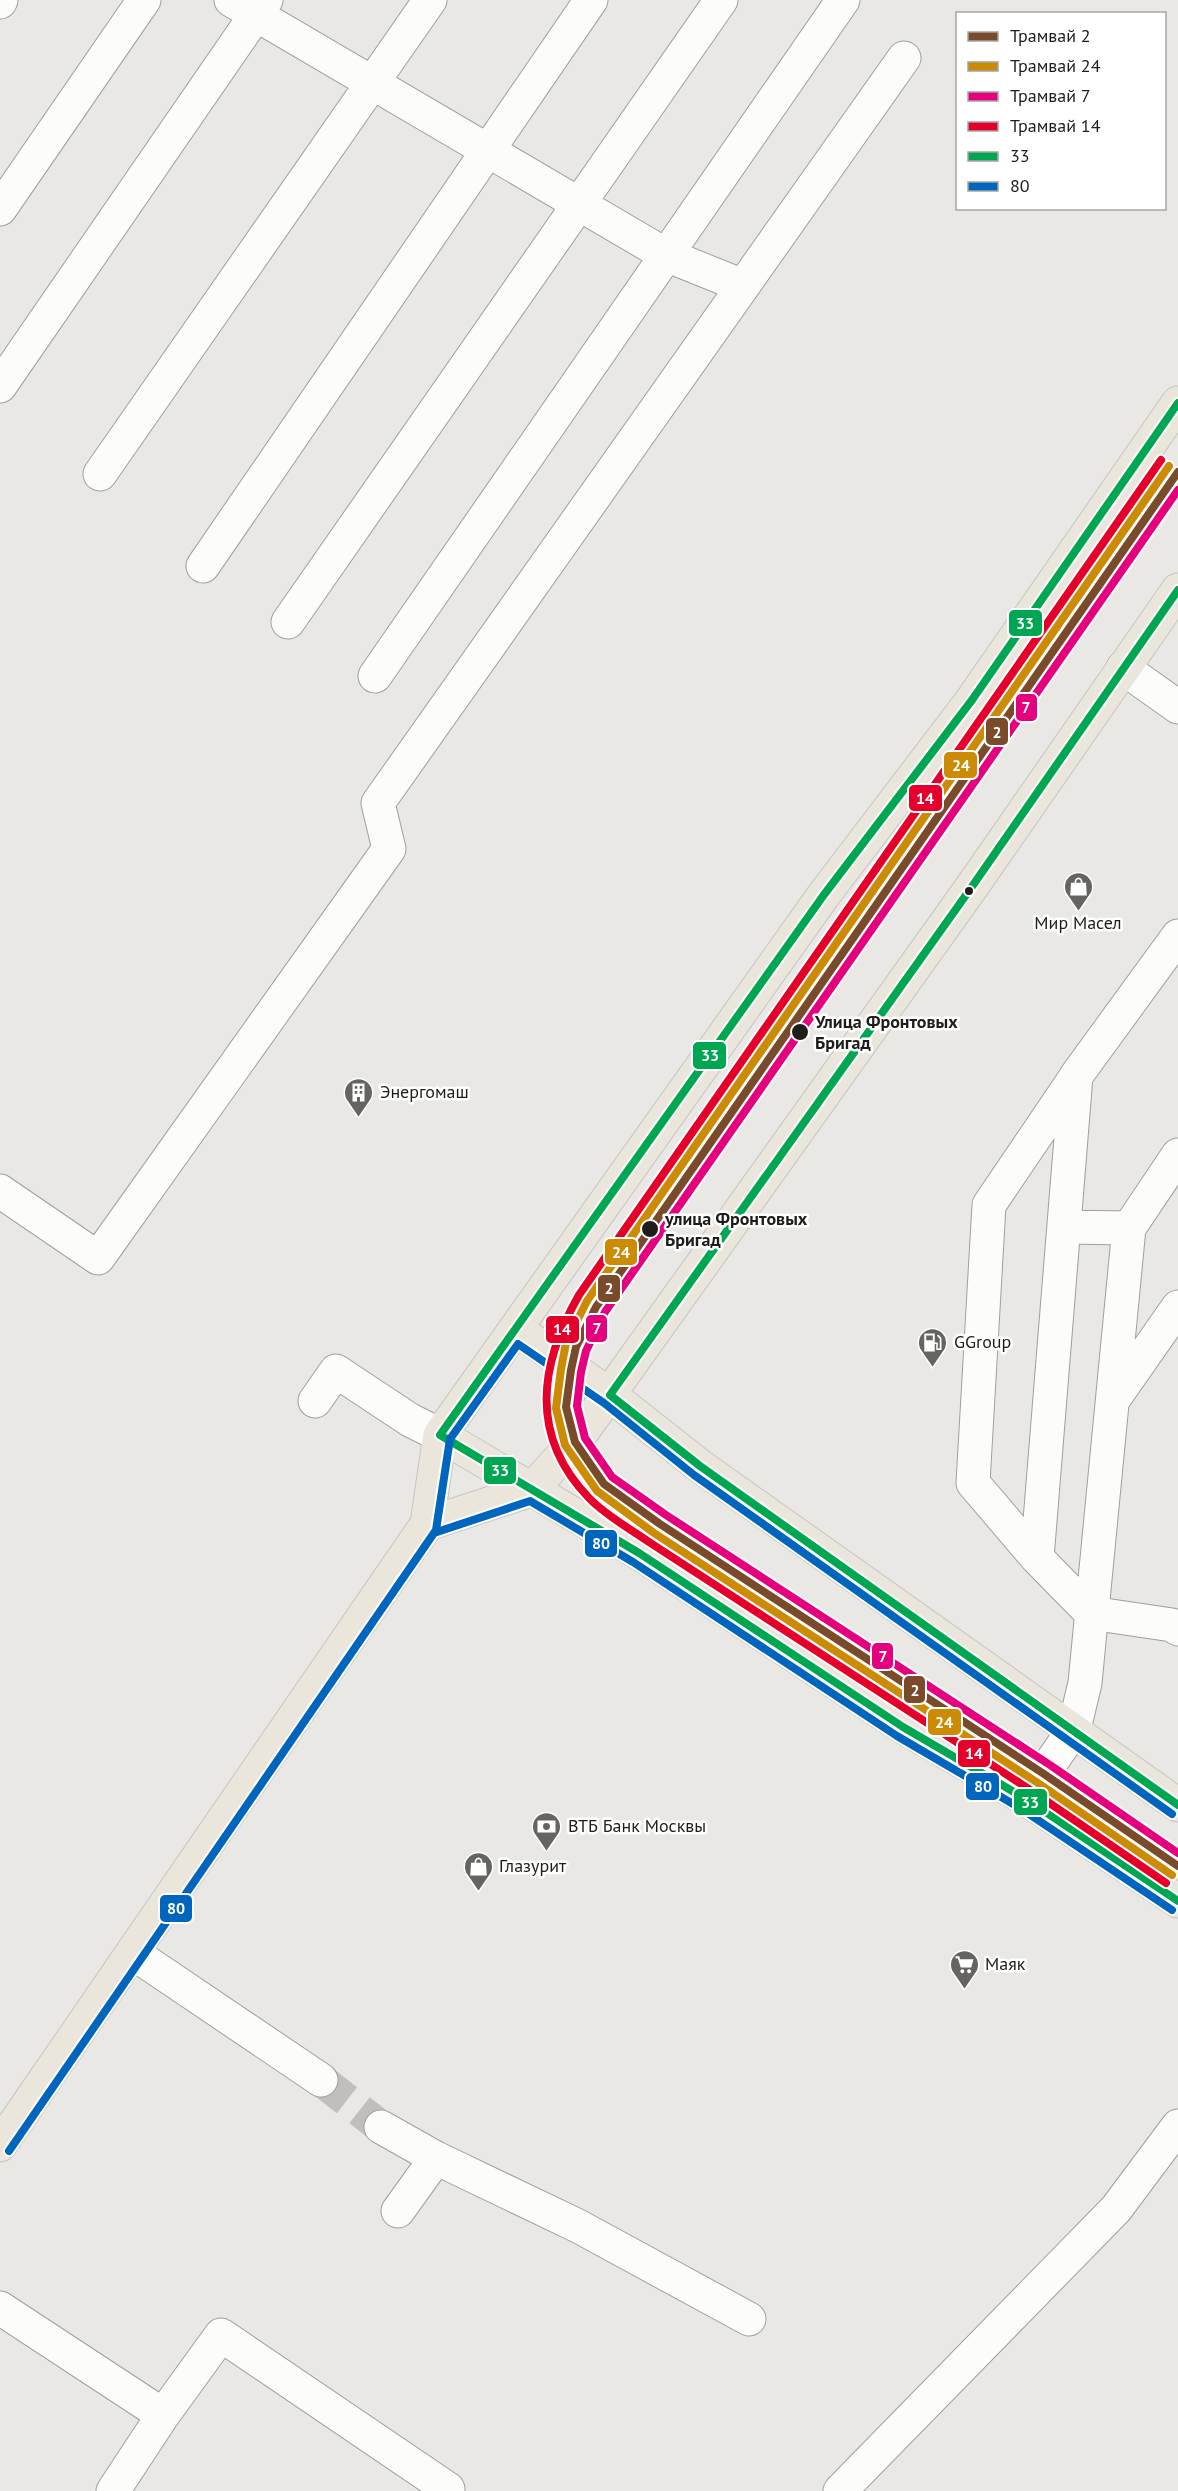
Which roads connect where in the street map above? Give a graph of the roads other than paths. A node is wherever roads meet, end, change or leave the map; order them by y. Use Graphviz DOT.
graph roads {
  1 [pos="144,0"];
  2 [pos="430,0"];
  3 [pos="591,0"];
  4 [pos="721,0"];
  5 [pos="843,0"];
  6 [pos="251,5"];
  7 [pos="904,58"];
  8 [pos="372,83"];
  9 [pos="488,151"];
  10 [pos="579,204"];
  11 [pos="0,209"];
  12 [pos="666,255"];
  13 [pos="743,286"];
  14 [pos="0,386"];
  15 [pos="1178,403"];
  16 [pos="100,474"];
  17 [pos="202,566"];
  18 [pos="1178,590"];
  19 [pos="288,621"];
  20 [pos="1123,668"];
  21 [pos="375,676"];
  22 [pos="1178,707"];
  23 [pos="1178,936"];
  24 [pos="1076,1076"];
  25 [pos="1176,1162"];
  26 [pos="0,1191"];
  27 [pos="1064,1227"];
  28 [pos="1129,1228"];
  29 [pos="1178,1307"];
  30 [pos="516,1329"];
  31 [pos="610,1395"];
  32 [pos="315,1401"];
  33 [pos="1112,1402"];
  34 [pos="440,1435"];
  35 [pos="531,1490"];
  36 [pos="427,1524"];
  37 [pos="1037,1558"];
  38 [pos="1091,1613"];
  39 [pos="1178,1629"];
  40 [pos="1074,1729"];
  41 [pos="1026,1799"];
  42 [pos="1178,1805"];
  43 [pos="1178,1901"];
  44 [pos="133,1953"];
  45 [pos="321,2080"];
  46 [pos="1178,2126"];
  47 [pos="381,2127"];
  48 [pos="0,2145"];
  49 [pos="436,2158"];
  50 [pos="398,2211"];
  51 [pos="0,2308"];
  52 [pos="749,2319"];
  53 [pos="163,2415"];
  54 [pos="448,2489"];
  55 [pos="113,2491"];
  56 [pos="840,2491"];
  1 -- 11 [label="lane"];
  2 -- 8 [label="lane"];
  3 -- 9 [label="lane"];
  4 -- 10 [label="lane"];
  5 -- 12 [label="lane"];
  6 -- 8 [label="lane"];
  6 -- 14 [label="lane"];
  7 -- 13 [label="lane"];
  8 -- 9 [label="lane"];
  8 -- 16 [label="lane"];
  9 -- 10 [label="lane"];
  9 -- 17 [label="lane"];
  10 -- 12 [label="lane"];
  10 -- 19 [label="lane"];
  12 -- 13 [label="lane"];
  12 -- 21 [label="lane"];
  13 -- 26 [label="lane"];
  15 -- 30 [label="main road"];
  18 -- 20 [label="main road"];
  20 -- 22 [label="lane"];
  20 -- 31 [label="main road"];
  23 -- 24 [label="lane"];
  24 -- 27 [label="lane"];
  24 -- 37 [label="lane"];
  25 -- 28 [label="lane"];
  27 -- 28 [label="lane"];
  27 -- 37 [label="lane"];
  28 -- 33 [label="lane"];
  29 -- 33 [label="lane"];
  30 -- 31 [label="main road"];
  30 -- 34 [label="main road"];
  31 -- 35 [label="main road"];
  31 -- 40 [label="main road"];
  32 -- 34 [label="lane"];
  33 -- 38 [label="lane"];
  34 -- 35 [label="main road"];
  34 -- 36 [label="main road"];
  35 -- 36 [label="main road"];
  35 -- 41 [label="main road"];
  36 -- 44 [label="main road"];
  37 -- 38 [label="lane"];
  38 -- 39 [label="lane"];
  38 -- 40 [label="lane"];
  40 -- 41 [label="lane"];
  40 -- 42 [label="main road"];
  41 -- 43 [label="main road"];
  44 -- 45 [label="lane"];
  44 -- 48 [label="main road"];
  46 -- 56 [label="lane"];
  47 -- 49 [label="lane"];
  49 -- 50 [label="lane"];
  49 -- 52 [label="lane"];
  51 -- 53 [label="lane"];
  53 -- 54 [label="lane"];
  53 -- 55 [label="lane"];
}
